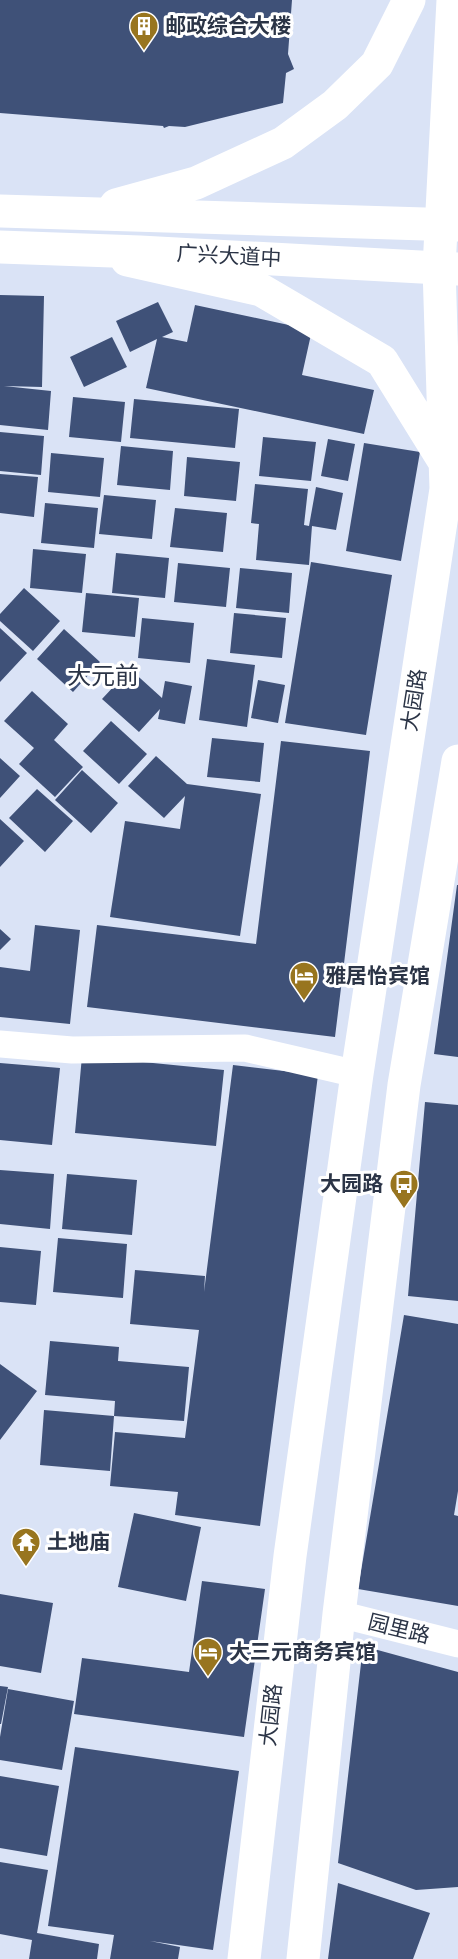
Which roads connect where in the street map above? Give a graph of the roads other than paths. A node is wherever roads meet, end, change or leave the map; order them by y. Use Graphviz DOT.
graph roads {
  1 [pos="409,0"];
  2 [pos="453,0"];
  3 [pos="0,211"];
  4 [pos="80,214"];
  5 [pos="450,224"];
  6 [pos="0,247"];
  7 [pos="78,249"];
  8 [pos="448,268"];
  9 [pos="445,463"];
  10 [pos="458,761"];
  11 [pos="0,1044"];
  12 [pos="357,1074"];
  13 [pos="339,1614"];
  14 [pos="458,1644"];
  15 [pos="244,1959"];
  16 [pos="303,1959"];
  1 -- 4 [label="main road"];
  2 -- 5 [label="main road, 大园路"];
  3 -- 4 [label="main road, 广兴大道中"];
  4 -- 5 [label="main road, 广兴大道中"];
  5 -- 8 [label="main road, 大园路"];
  6 -- 7 [label="main road, 广兴大道中"];
  7 -- 8 [label="main road, 广兴大道中"];
  7 -- 9 [label="main road"];
  8 -- 9 [label="main road, 大园路"];
  9 -- 12 [label="main road, 大园路"];
  10 -- 13 [label="main road"];
  11 -- 12 [label="street"];
  12 -- 15 [label="main road, 大园路"];
  13 -- 14 [label="street, 园里路"];
  13 -- 16 [label="main road"];
}
